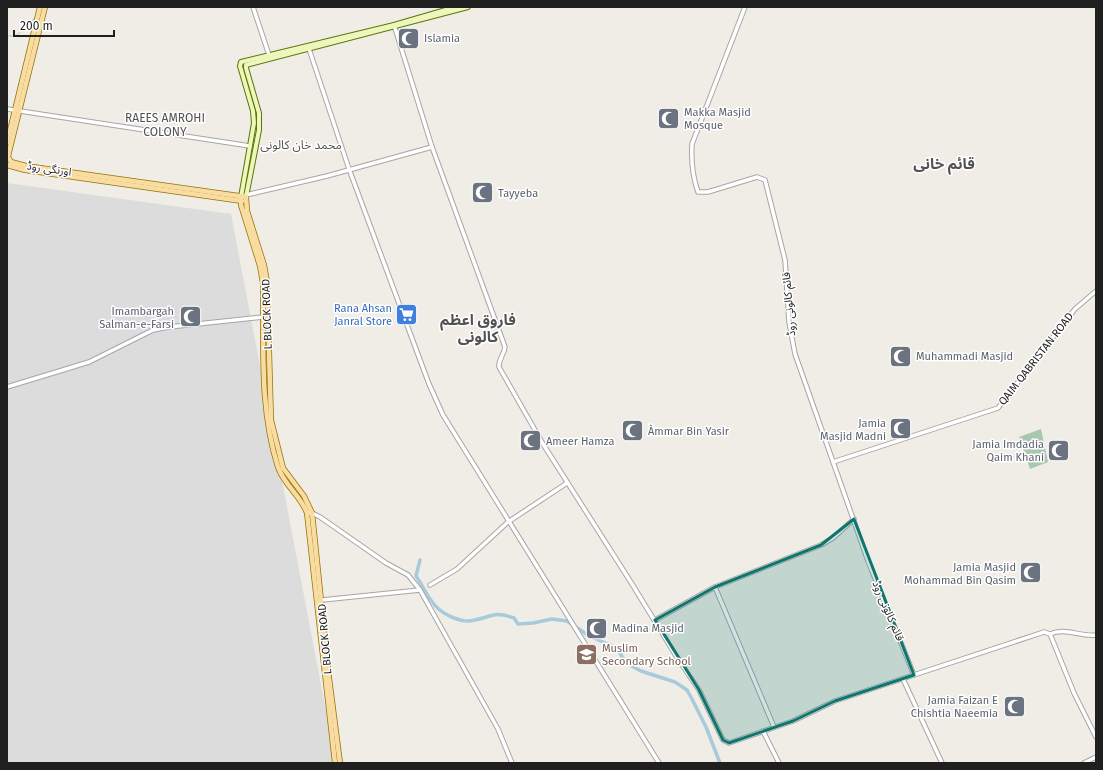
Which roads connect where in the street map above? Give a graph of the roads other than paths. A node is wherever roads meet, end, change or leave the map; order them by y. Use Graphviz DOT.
graph roads {
  1 [pos="40,7"];
  2 [pos="45,7"];
  3 [pos="253,7"];
  4 [pos="456,7"];
  5 [pos="468,7"];
  6 [pos="745,7"];
  7 [pos="394,26"];
  8 [pos="309,49"];
  9 [pos="269,55"];
  10 [pos="7,109"];
  11 [pos="15,110"];
  12 [pos="21,111"];
  13 [pos="7,143"];
  14 [pos="250,146"];
  15 [pos="432,147"];
  16 [pos="7,165"];
  17 [pos="349,169"];
  18 [pos="244,198"];
  19 [pos="1096,291"];
  20 [pos="264,317"];
  21 [pos="7,387"];
  22 [pos="833,462"];
  23 [pos="288,475"];
  24 [pos="283,478"];
  25 [pos="567,482"];
  26 [pos="310,513"];
  27 [pos="854,519"];
  28 [pos="508,522"];
  29 [pos="430,585"];
  30 [pos="715,587"];
  31 [pos="420,590"];
  32 [pos="322,600"];
  33 [pos="655,620"];
  34 [pos="1050,634"];
  35 [pos="1096,635"];
  36 [pos="914,675"];
  37 [pos="903,679"];
  38 [pos="774,727"];
  39 [pos="763,731"];
  40 [pos="1096,737"];
  41 [pos="1096,757"];
  42 [pos="335,763"];
  43 [pos="340,763"];
  44 [pos="512,763"];
  45 [pos="659,763"];
  46 [pos="779,763"];
  47 [pos="942,763"];
  48 [pos="1084,763"];
  1 -- 11 [label="main road"];
  2 -- 12 [label="main road, اورنگی روڈ"];
  3 -- 9 [label="street"];
  4 -- 7 [label="main road, L BLOCK ROAD"];
  5 -- 7 [label="main road, L BLOCK ROAD"];
  6 -- 22 [label="street, قائم کالونی روڈ"];
  7 -- 8 [label="main road, L BLOCK ROAD"];
  7 -- 9 [label="main road, L BLOCK ROAD"];
  7 -- 15 [label="street"];
  8 -- 17 [label="street"];
  8 -- 18 [label="main road, L BLOCK ROAD"];
  9 -- 14 [label="main road, L BLOCK ROAD"];
  10 -- 11 [label="street"];
  11 -- 12 [label="street"];
  11 -- 13 [label="main road"];
  12 -- 14 [label="street"];
  12 -- 18 [label="main road, اورنگی روڈ"];
  14 -- 18 [label="main road, L BLOCK ROAD"];
  15 -- 17 [label="street"];
  15 -- 25 [label="street"];
  16 -- 18 [label="main road, اورنگی روڈ"];
  17 -- 18 [label="street"];
  17 -- 28 [label="street"];
  18 -- 20 [label="main road, L BLOCK ROAD"];
  18 -- 23 [label="main road, L BLOCK ROAD"];
  19 -- 22 [label="street, QAIM QABRISTAN ROAD"];
  20 -- 21 [label="street"];
  20 -- 24 [label="main road, L BLOCK ROAD"];
  22 -- 27 [label="street, قائم کالونی روڈ"];
  23 -- 24 [label="main road"];
  23 -- 26 [label="main road, L BLOCK ROAD"];
  24 -- 26 [label="main road, L BLOCK ROAD"];
  25 -- 28 [label="street"];
  25 -- 33 [label="street"];
  26 -- 31 [label="street"];
  26 -- 32 [label="main road, L BLOCK ROAD"];
  26 -- 42 [label="main road, L BLOCK ROAD"];
  27 -- 30 [label="street"];
  27 -- 36 [label="street, قائم کالونی روڈ"];
  28 -- 29 [label="street"];
  28 -- 45 [label="street"];
  30 -- 33 [label="street"];
  30 -- 38 [label="street"];
  31 -- 32 [label="street"];
  31 -- 44 [label="street"];
  32 -- 43 [label="main road, L BLOCK ROAD"];
  33 -- 39 [label="street"];
  34 -- 35 [label="street"];
  34 -- 36 [label="street"];
  34 -- 40 [label="street"];
  36 -- 37 [label="street"];
  37 -- 38 [label="street"];
  37 -- 47 [label="street"];
  38 -- 39 [label="street"];
  39 -- 46 [label="street"];
  41 -- 48 [label="street"];
}
